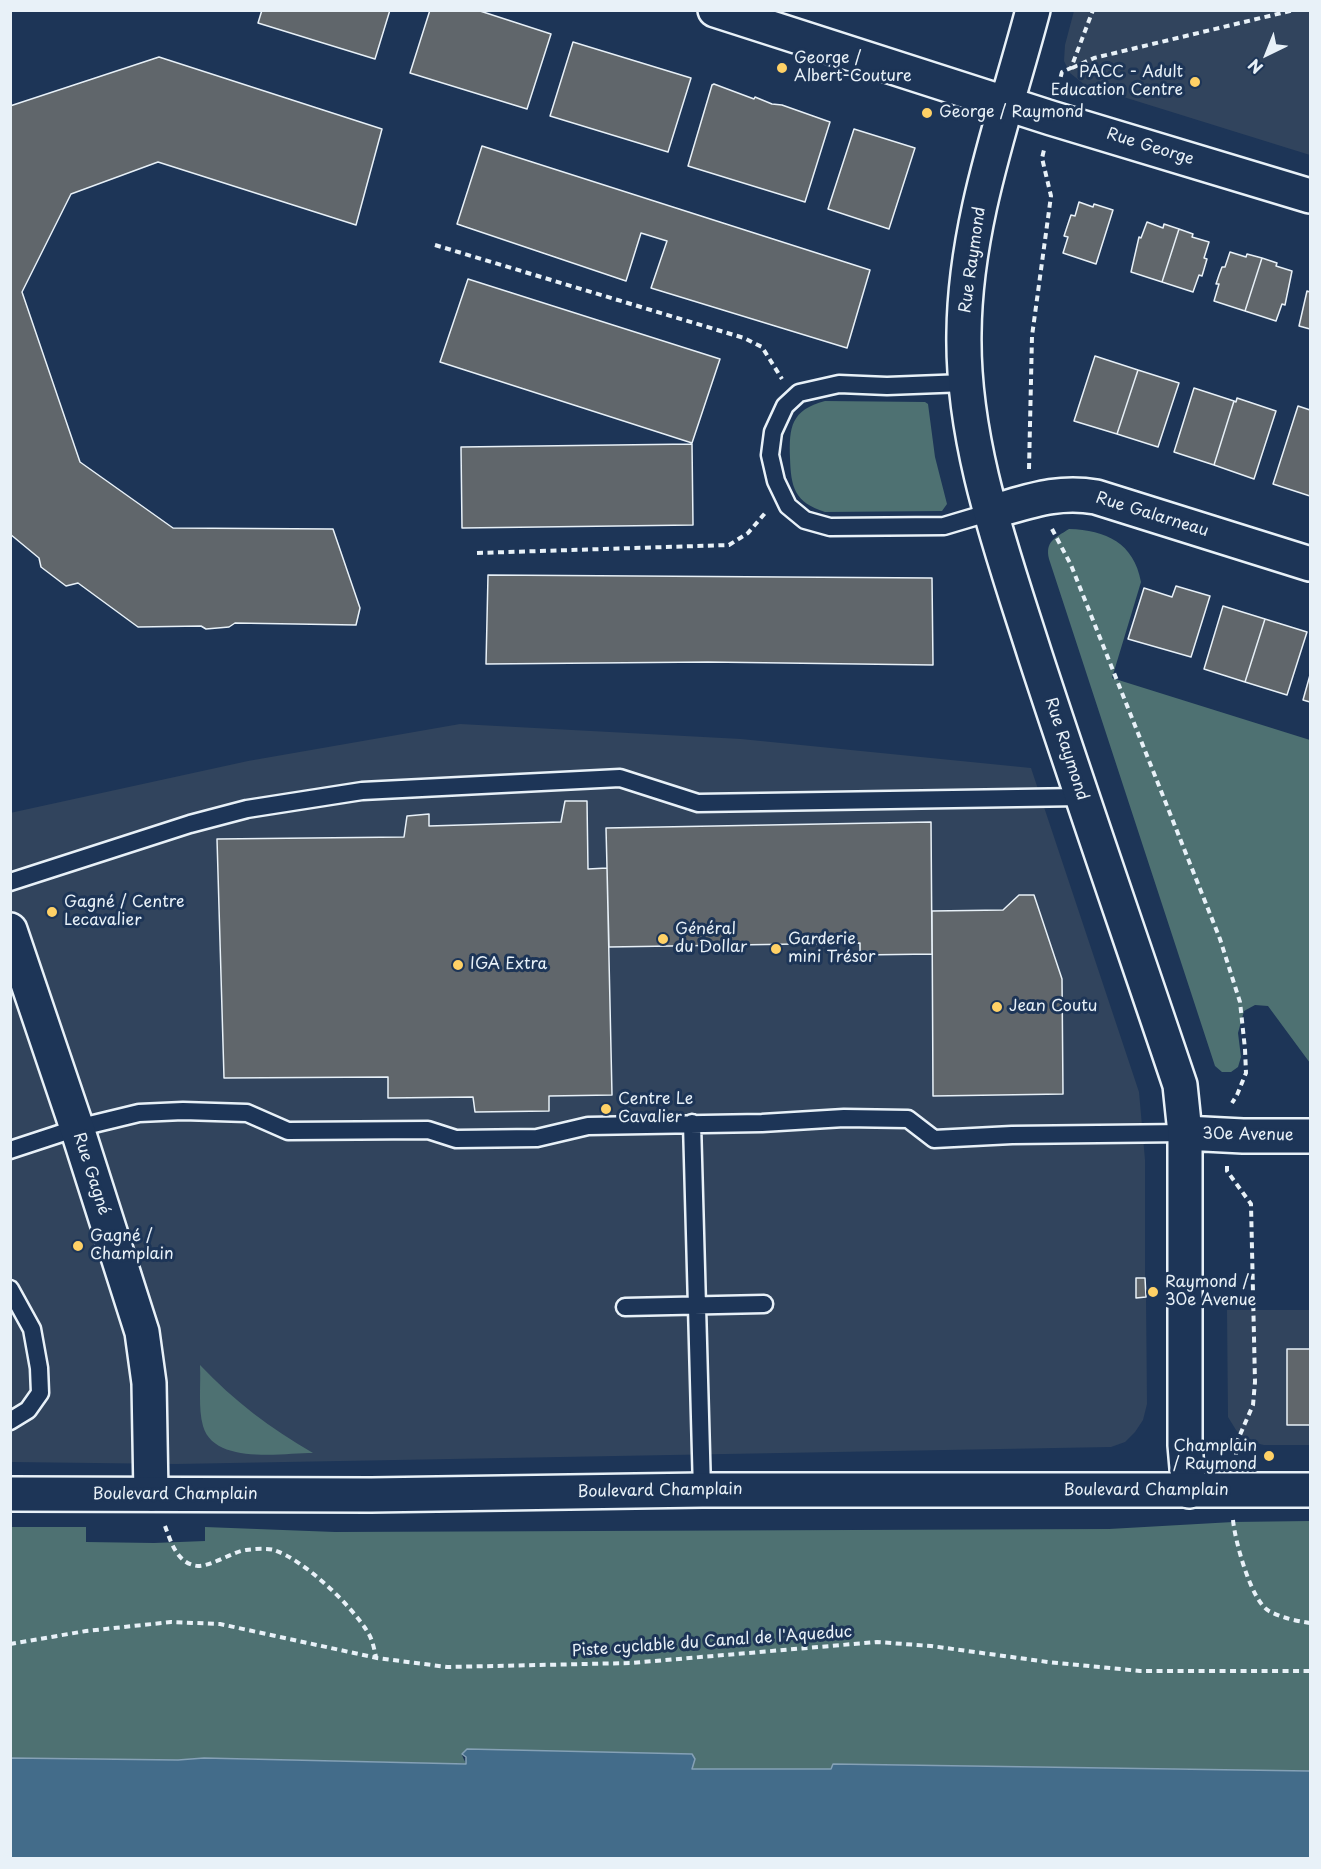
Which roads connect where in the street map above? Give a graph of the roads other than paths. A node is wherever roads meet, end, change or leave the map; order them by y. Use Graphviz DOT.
graph roads {
  1 [pos="715,10"];
  2 [pos="1034,10"];
  3 [pos="1007,104"];
  4 [pos="1311,196"];
  5 [pos="965,382"];
  6 [pos="991,512"];
  7 [pos="1311,564"];
  8 [pos="1081,797"];
  9 [pos="10,882"];
  10 [pos="10,930"];
  11 [pos="692,1123"];
  12 [pos="77,1128"];
  13 [pos="1185,1134"];
  14 [pos="1311,1136"];
  15 [pos="10,1150"];
  16 [pos="10,1289"];
  17 [pos="764,1304"];
  18 [pos="698,1305"];
  19 [pos="625,1307"];
  20 [pos="10,1421"];
  21 [pos="702,1490"];
  22 [pos="1311,1490"];
  23 [pos="1189,1491"];
  24 [pos="10,1494"];
  25 [pos="152,1494"];
  1 -- 3 [label="street, Rue George"];
  2 -- 3 [label="street, Rue Raymond"];
  3 -- 4 [label="street, Rue George"];
  3 -- 5 [label="street, Rue Raymond"];
  5 -- 6 [label="street, Rue Raymond"];
  5 -- 6 [label="lane"];
  6 -- 7 [label="street, Rue Galarneau"];
  6 -- 8 [label="street, Rue Raymond"];
  8 -- 9 [label="lane"];
  8 -- 13 [label="street, Rue Raymond"];
  10 -- 12 [label="street, Rue Gagné"];
  11 -- 12 [label="lane"];
  11 -- 13 [label="lane"];
  11 -- 18 [label="lane"];
  12 -- 15 [label="lane"];
  12 -- 25 [label="street, Rue Gagné"];
  13 -- 14 [label="street, 30e Avenue"];
  13 -- 23 [label="street, Rue Raymond"];
  16 -- 20 [label="lane"];
  17 -- 18 [label="lane"];
  18 -- 19 [label="lane"];
  18 -- 21 [label="lane"];
  21 -- 23 [label="street, Boulevard Champlain"];
  21 -- 25 [label="street, Boulevard Champlain"];
  22 -- 23 [label="street, Boulevard Champlain"];
  24 -- 25 [label="street, Boulevard Champlain"];
}
